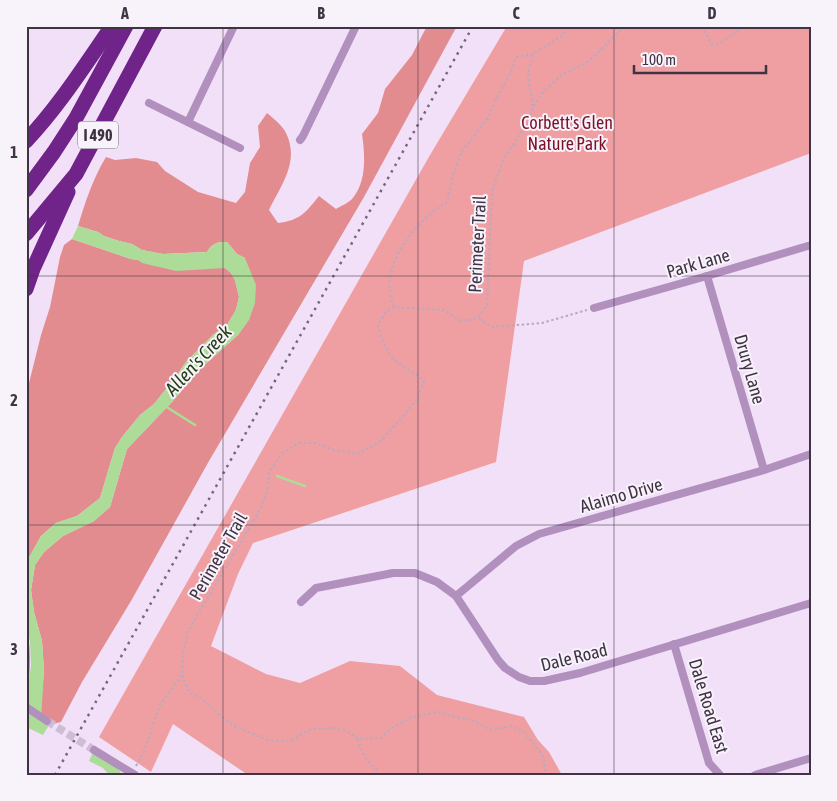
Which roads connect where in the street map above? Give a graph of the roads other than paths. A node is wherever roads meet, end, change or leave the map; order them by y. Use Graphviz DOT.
graph roads {
  1 [pos="112,26"];
  2 [pos="126,26"];
  3 [pos="155,26"];
  4 [pos="234,26"];
  5 [pos="356,26"];
  6 [pos="149,103"];
  7 [pos="188,122"];
  8 [pos="300,140"];
  9 [pos="26,141"];
  10 [pos="240,148"];
  11 [pos="76,174"];
  12 [pos="26,190"];
  13 [pos="26,234"];
  14 [pos="811,245"];
  15 [pos="707,276"];
  16 [pos="26,289"];
  17 [pos="594,308"];
  18 [pos="811,454"];
  19 [pos="764,470"];
  20 [pos="456,596"];
  21 [pos="301,602"];
  22 [pos="811,603"];
  23 [pos="674,644"];
  24 [pos="26,707"];
  25 [pos="45,720"];
  26 [pos="94,750"];
  27 [pos="811,758"];
  28 [pos="133,774"];
  29 [pos="720,775"];
  30 [pos="756,775"];
  1 -- 9 [label="highway"];
  2 -- 12 [label="highway, I 490"];
  3 -- 11 [label="highway, I 490"];
  4 -- 7 [label="street"];
  5 -- 8 [label="street"];
  6 -- 7 [label="street"];
  7 -- 10 [label="street"];
  11 -- 13 [label="highway, I 490"];
  11 -- 16 [label="highway"];
  14 -- 15 [label="street, Park Lane"];
  15 -- 17 [label="street, Park Lane"];
  15 -- 19 [label="street, Drury Lane"];
  18 -- 19 [label="street, Alaimo Drive"];
  19 -- 20 [label="street, Alaimo Drive"];
  20 -- 21 [label="street, Dale Road"];
  20 -- 23 [label="street, Dale Road"];
  22 -- 23 [label="street, Dale Road"];
  23 -- 29 [label="street, Dale Road East"];
  24 -- 25 [label="street"];
  26 -- 28 [label="street"];
  27 -- 30 [label="street"];
}
